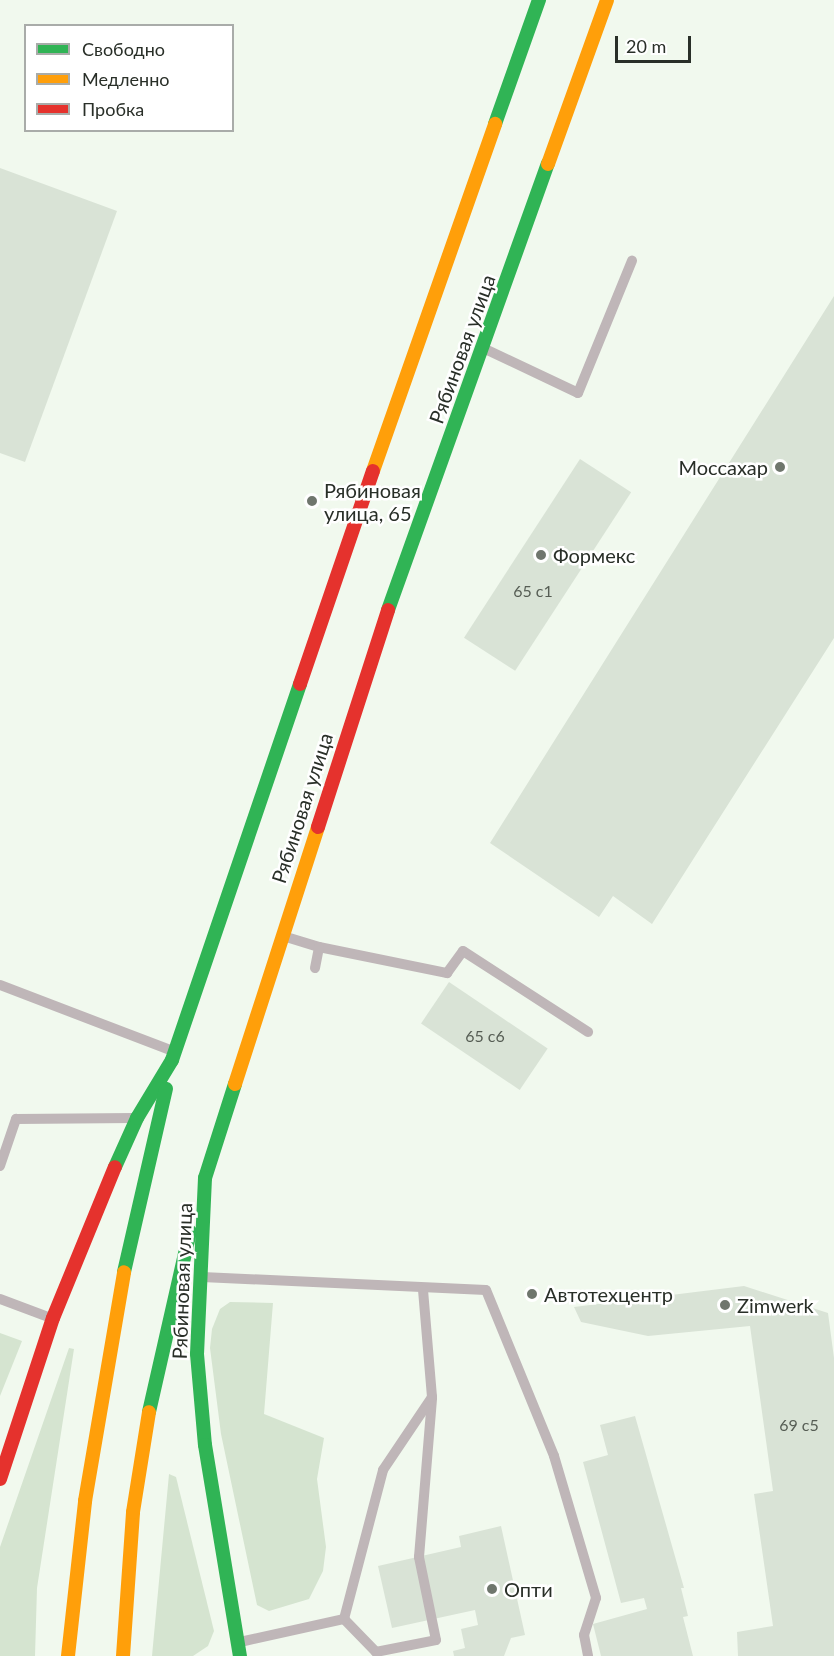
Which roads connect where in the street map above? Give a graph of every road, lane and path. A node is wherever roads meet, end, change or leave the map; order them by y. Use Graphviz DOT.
graph roads {
  1 [pos="523,0"];
  2 [pos="607,0"];
  3 [pos="538,3"];
  4 [pos="632,261"];
  5 [pos="483,348"];
  6 [pos="281,935"];
  7 [pos="319,947"];
  8 [pos="315,968"];
  9 [pos="0,985"];
  10 [pos="588,1032"];
  11 [pos="174,1056"];
  12 [pos="137,1118"];
  13 [pos="0,1166"];
  14 [pos="205,1178"];
  15 [pos="199,1277"];
  16 [pos="423,1290"];
  17 [pos="0,1299"];
  18 [pos="53,1318"];
  19 [pos="432,1397"];
  20 [pos="0,1479"];
  21 [pos="344,1619"];
  22 [pos="238,1649"];
  23 [pos="69,1656"];
  24 [pos="123,1656"];
  25 [pos="588,1656"];
  1 -- 3 [label="lane"];
  2 -- 5 [label="main road, Рябиновая улица"];
  3 -- 11 [label="main road, Рябиновая улица"];
  4 -- 5 [label="lane"];
  5 -- 6 [label="main road, Рябиновая улица"];
  6 -- 7 [label="lane"];
  6 -- 14 [label="main road, Рябиновая улица"];
  7 -- 8 [label="lane"];
  7 -- 10 [label="lane"];
  9 -- 11 [label="lane"];
  11 -- 12 [label="main road, Рябиновая улица"];
  11 -- 23 [label="main road"];
  12 -- 13 [label="lane"];
  12 -- 18 [label="main road, Рябиновая улица"];
  14 -- 15 [label="main road, Рябиновая улица"];
  14 -- 24 [label="main road"];
  15 -- 16 [label="lane"];
  15 -- 22 [label="main road, Рябиновая улица"];
  16 -- 19 [label="lane"];
  16 -- 25 [label="lane"];
  17 -- 18 [label="lane"];
  18 -- 20 [label="main road, Рябиновая улица"];
  19 -- 21 [label="lane"];
  19 -- 21 [label="lane"];
  21 -- 22 [label="lane"];
}
